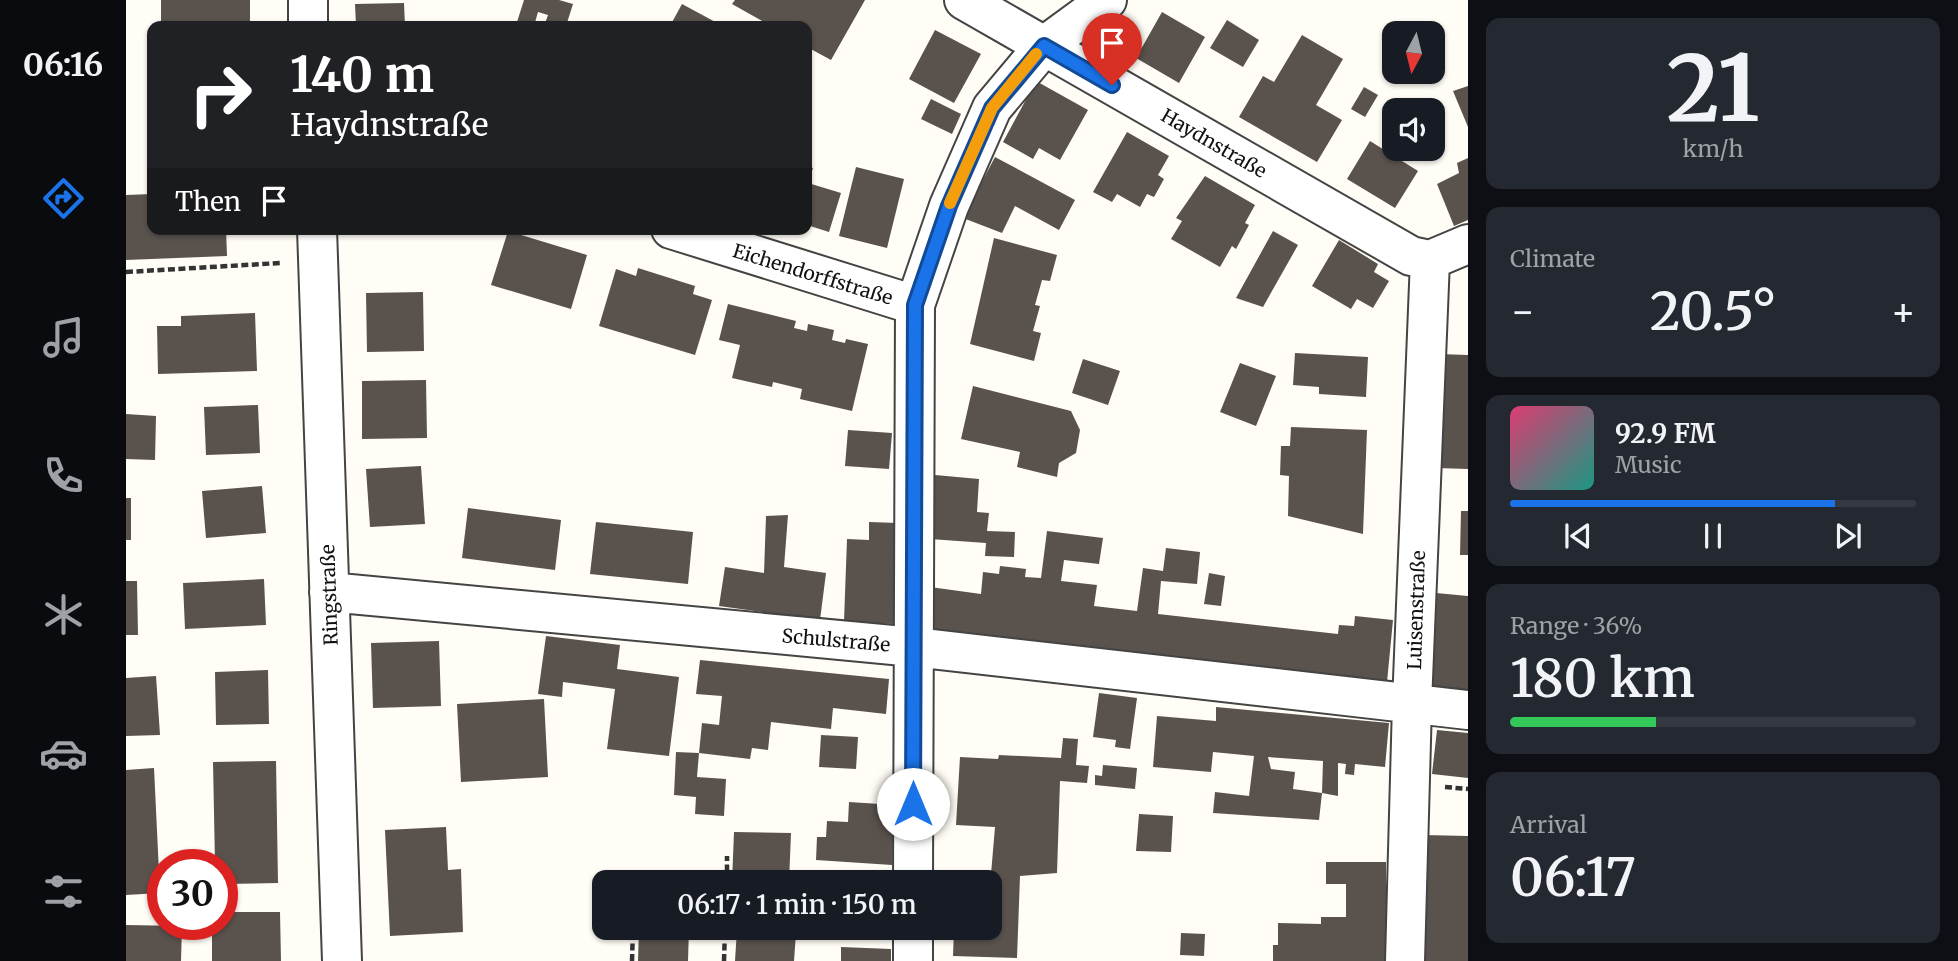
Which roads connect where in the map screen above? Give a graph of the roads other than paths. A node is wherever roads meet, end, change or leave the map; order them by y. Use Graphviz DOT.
graph roads {
  1 [pos="307,0"];
  2 [pos="964,0"];
  3 [pos="1107,0"];
  4 [pos="308,21"];
  5 [pos="1044,46"];
  6 [pos="690,235"];
  7 [pos="1468,244"];
  8 [pos="318,245"];
  9 [pos="1430,260"];
  10 [pos="915,305"];
  11 [pos="329,592"];
  12 [pos="914,647"];
  13 [pos="1412,704"];
  14 [pos="1468,710"];
  15 [pos="913,870"];
  16 [pos="913,940"];
  17 [pos="342,961"];
  18 [pos="913,961"];
  19 [pos="1405,961"];
  1 -- 4 [label="street"];
  2 -- 5 [label="street, Haydnstraße"];
  3 -- 5 [label="street"];
  5 -- 9 [label="street, Haydnstraße"];
  5 -- 10 [label="street"];
  6 -- 10 [label="street, Eichendorffstraße"];
  7 -- 9 [label="street"];
  8 -- 11 [label="street, Ringstraße"];
  9 -- 13 [label="street, Luisenstraße"];
  10 -- 12 [label="street"];
  11 -- 12 [label="street, Schulstraße"];
  11 -- 17 [label="street, Ringstraße"];
  12 -- 13 [label="street, Schulstraße"];
  12 -- 15 [label="street"];
  13 -- 14 [label="street, Schulstraße"];
  13 -- 19 [label="street, Luisenstraße"];
  16 -- 18 [label="street"];
}
